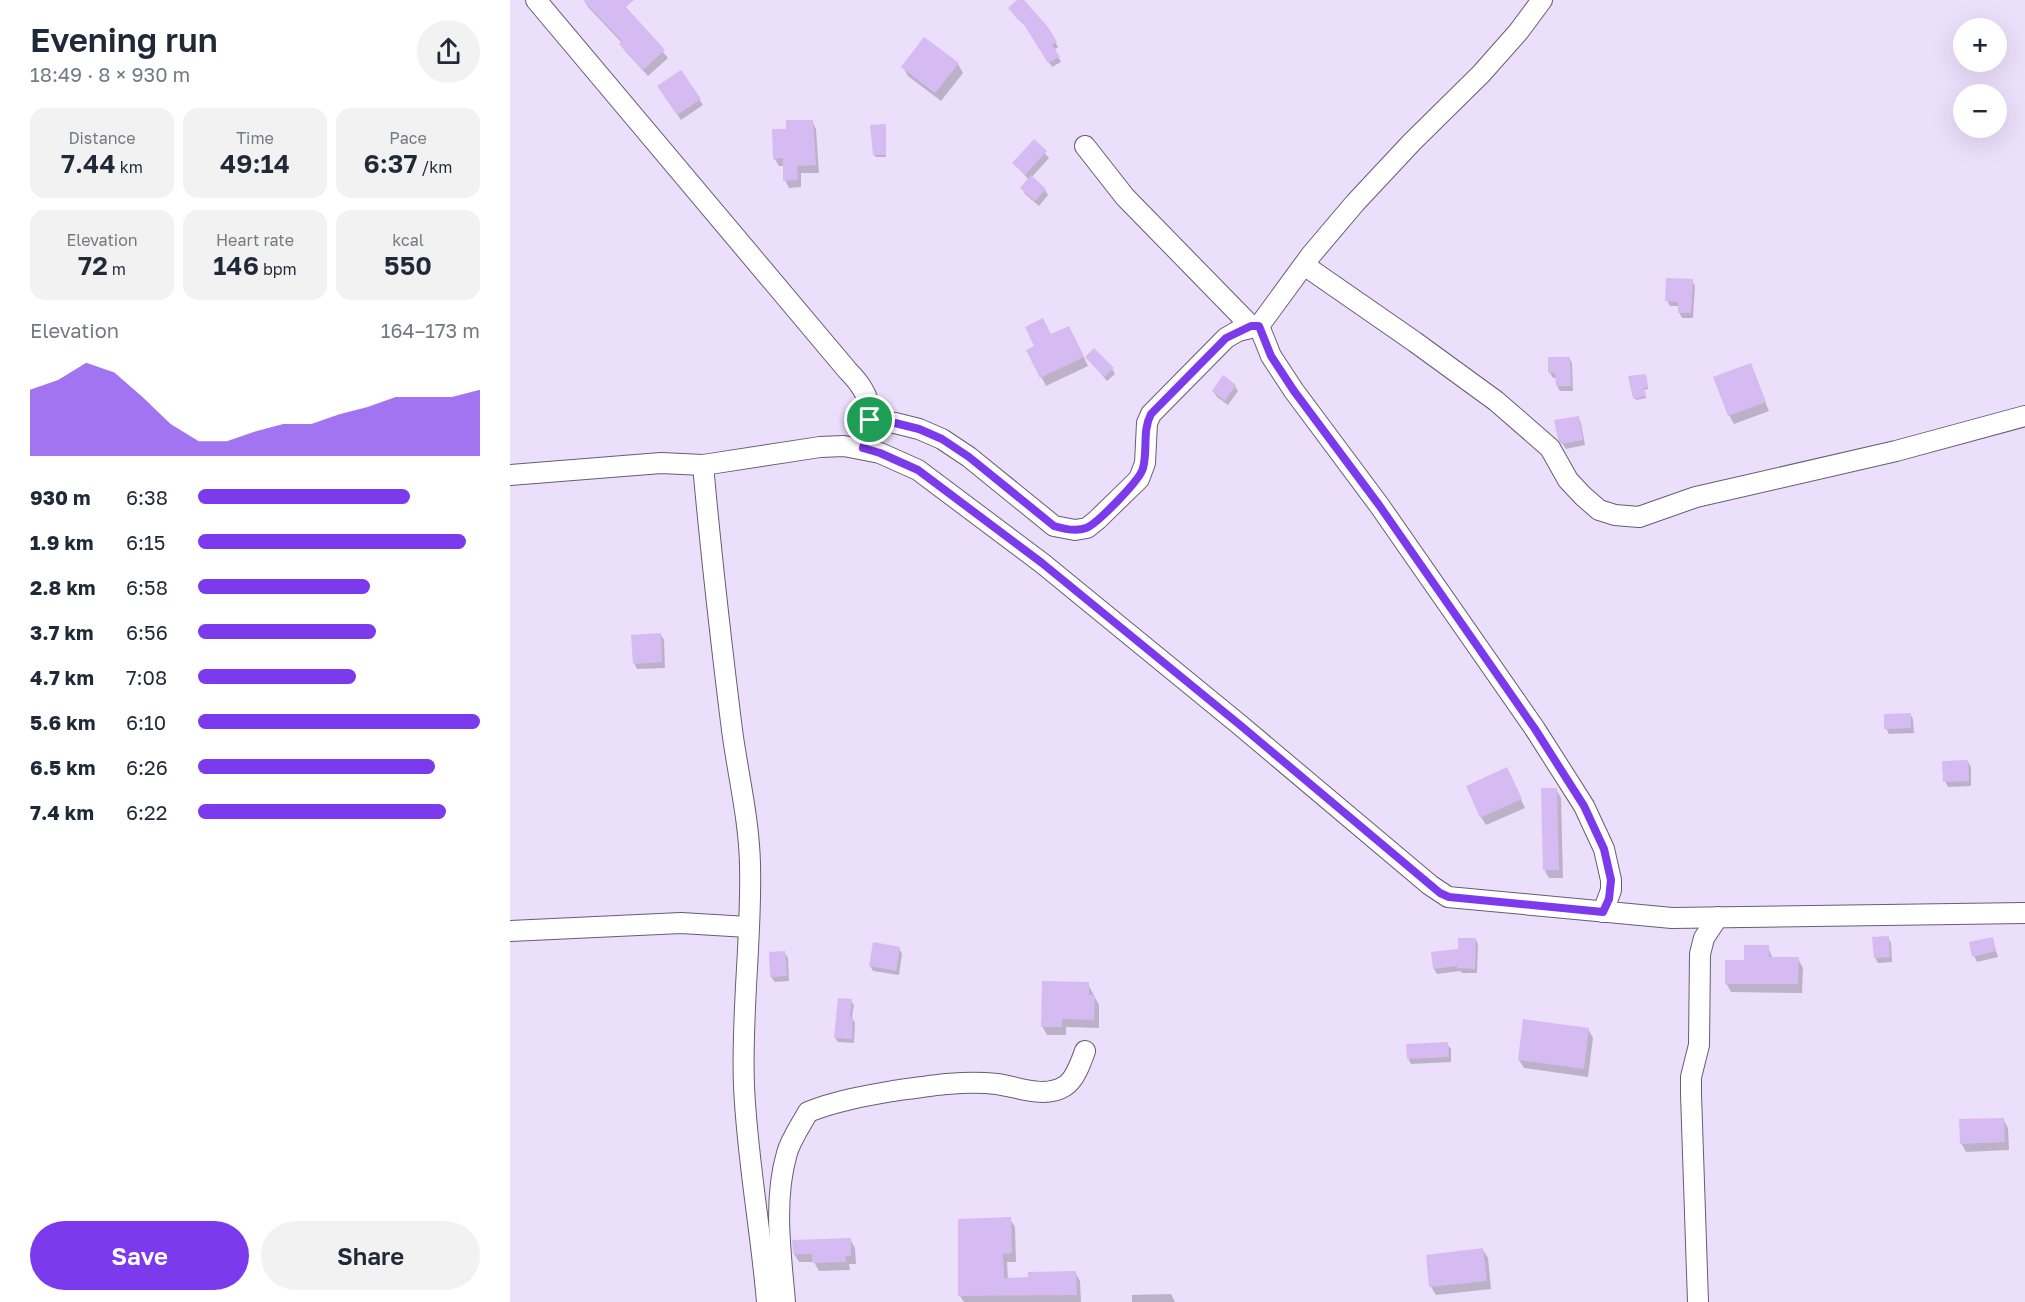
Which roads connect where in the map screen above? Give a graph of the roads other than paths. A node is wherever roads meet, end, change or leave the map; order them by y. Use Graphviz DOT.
graph roads {
  1 [pos="536,0"];
  2 [pos="1542,0"];
  3 [pos="1085,146"];
  4 [pos="1304,265"];
  5 [pos="1255,326"];
  6 [pos="2025,416"];
  7 [pos="870,420"];
  8 [pos="863,448"];
  9 [pos="703,465"];
  10 [pos="510,475"];
  11 [pos="1603,912"];
  12 [pos="2025,913"];
  13 [pos="1719,917"];
  14 [pos="748,927"];
  15 [pos="510,931"];
  16 [pos="1085,1051"];
  17 [pos="767,1302"];
  18 [pos="785,1302"];
  19 [pos="1698,1302"];
  1 -- 7 [label="street"];
  2 -- 4 [label="street"];
  3 -- 5 [label="street"];
  4 -- 5 [label="street"];
  4 -- 6 [label="street"];
  5 -- 7 [label="street"];
  5 -- 11 [label="street"];
  7 -- 8 [label="street"];
  8 -- 9 [label="street"];
  8 -- 11 [label="street"];
  9 -- 10 [label="street"];
  9 -- 14 [label="street"];
  11 -- 13 [label="street"];
  12 -- 13 [label="street"];
  13 -- 19 [label="street"];
  14 -- 15 [label="street"];
  14 -- 17 [label="street"];
  16 -- 18 [label="street"];
}
